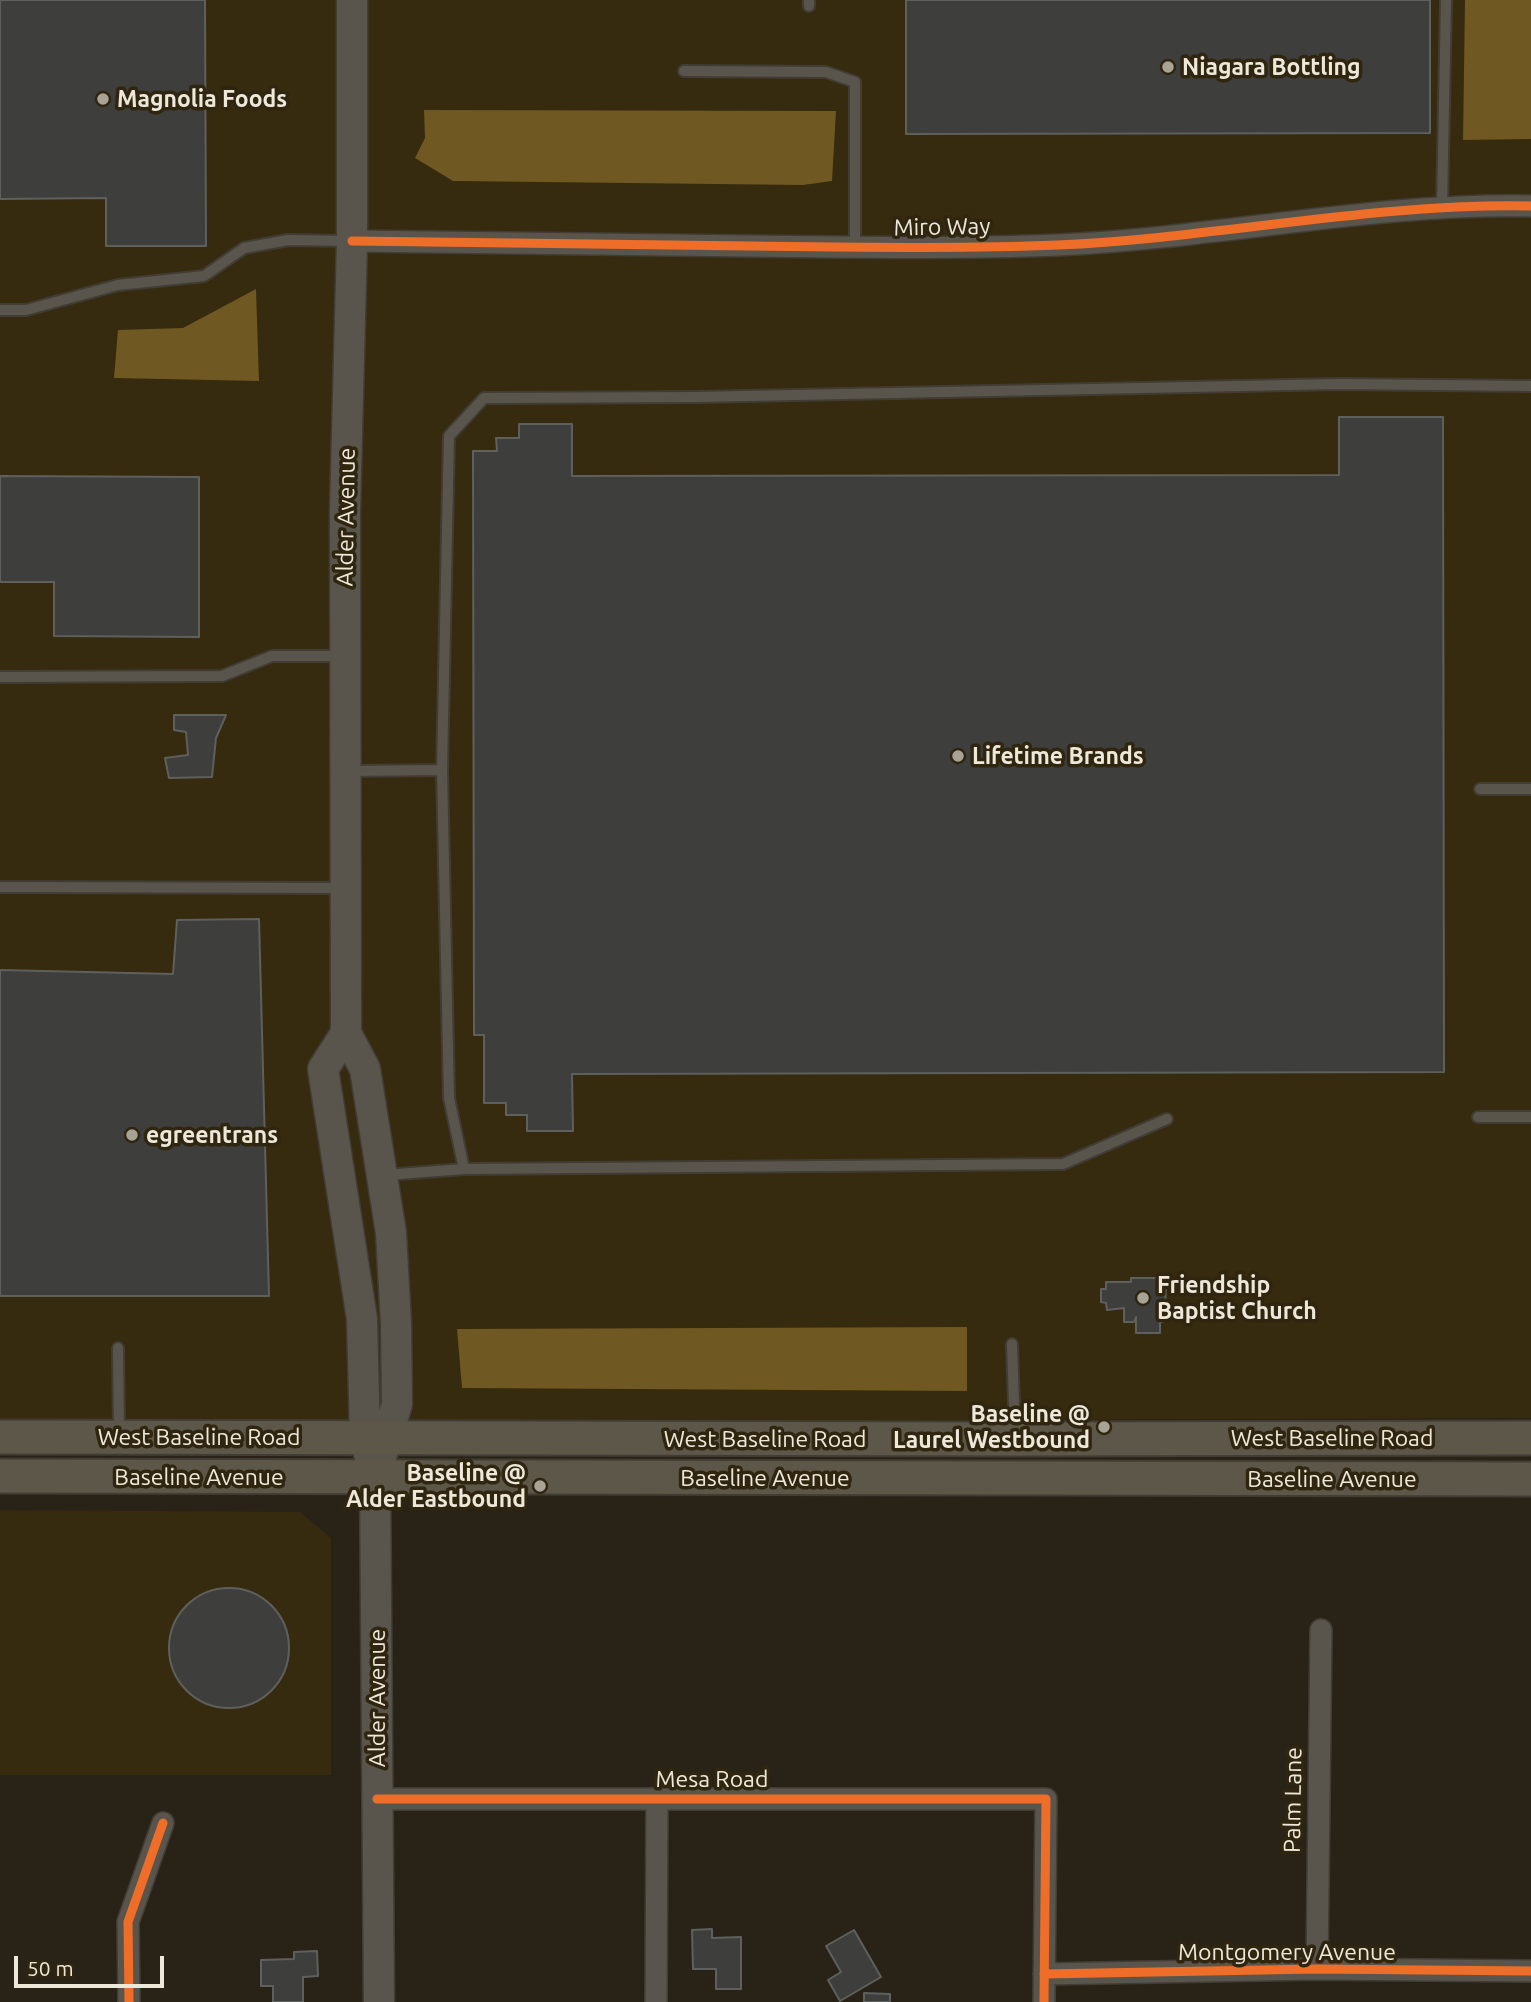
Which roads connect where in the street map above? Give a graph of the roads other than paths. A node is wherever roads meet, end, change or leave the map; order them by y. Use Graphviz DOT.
graph roads {
  1 [pos="352,0"];
  2 [pos="1446,0"];
  3 [pos="684,71"];
  4 [pos="1531,205"];
  5 [pos="1442,208"];
  6 [pos="352,241"];
  7 [pos="855,247"];
  8 [pos="0,310"];
  9 [pos="1531,387"];
  10 [pos="346,656"];
  11 [pos="0,677"];
  12 [pos="442,770"];
  13 [pos="346,771"];
  14 [pos="1480,789"];
  15 [pos="1531,789"];
  16 [pos="0,887"];
  17 [pos="346,888"];
  18 [pos="346,1033"];
  19 [pos="1478,1117"];
  20 [pos="1531,1117"];
  21 [pos="1167,1119"];
  22 [pos="464,1169"];
  23 [pos="382,1175"];
  24 [pos="1012,1344"];
  25 [pos="118,1348"];
  26 [pos="0,1437"];
  27 [pos="119,1437"];
  28 [pos="376,1438"];
  29 [pos="1531,1438"];
  30 [pos="1015,1439"];
  31 [pos="0,1476"];
  32 [pos="375,1477"];
  33 [pos="1531,1479"];
  34 [pos="1321,1630"];
  35 [pos="657,1798"];
  36 [pos="377,1799"];
  37 [pos="163,1823"];
  38 [pos="1317,1969"];
  39 [pos="1531,1970"];
  40 [pos="1044,1974"];
  41 [pos="129,2002"];
  42 [pos="379,2002"];
  43 [pos="656,2002"];
  44 [pos="1044,2002"];
  1 -- 6 [label="main road, Alder Avenue"];
  2 -- 5 [label="lane"];
  3 -- 7 [label="lane"];
  4 -- 5 [label="street, Miro Way"];
  5 -- 7 [label="street, Miro Way"];
  6 -- 7 [label="street, Miro Way"];
  6 -- 8 [label="lane"];
  6 -- 10 [label="main road, Alder Avenue"];
  9 -- 12 [label="lane"];
  10 -- 11 [label="lane"];
  10 -- 13 [label="main road, Alder Avenue"];
  12 -- 13 [label="lane"];
  12 -- 22 [label="lane"];
  13 -- 17 [label="main road, Alder Avenue"];
  14 -- 15 [label="lane"];
  16 -- 17 [label="lane"];
  17 -- 18 [label="main road, Alder Avenue"];
  18 -- 23 [label="main road, Alder Avenue"];
  18 -- 28 [label="main road, Alder Avenue"];
  19 -- 20 [label="lane"];
  21 -- 22 [label="lane"];
  22 -- 23 [label="lane"];
  23 -- 28 [label="main road, Alder Avenue"];
  24 -- 30 [label="lane"];
  25 -- 27 [label="lane"];
  26 -- 27 [label="main road, West Baseline Road"];
  27 -- 28 [label="main road, West Baseline Road"];
  28 -- 30 [label="main road, West Baseline Road"];
  28 -- 32 [label="main road, Alder Avenue"];
  29 -- 30 [label="main road, West Baseline Road"];
  31 -- 32 [label="main road, Baseline Avenue"];
  32 -- 33 [label="main road, Baseline Avenue"];
  32 -- 36 [label="main road, Alder Avenue"];
  34 -- 38 [label="street, Palm Lane"];
  35 -- 36 [label="street, Mesa Road"];
  35 -- 40 [label="street, Mesa Road"];
  35 -- 43 [label="street"];
  36 -- 42 [label="main road, Alder Avenue"];
  37 -- 41 [label="street"];
  38 -- 39 [label="street, Montgomery Avenue"];
  38 -- 40 [label="street, Montgomery Avenue"];
  40 -- 44 [label="street"];
}
